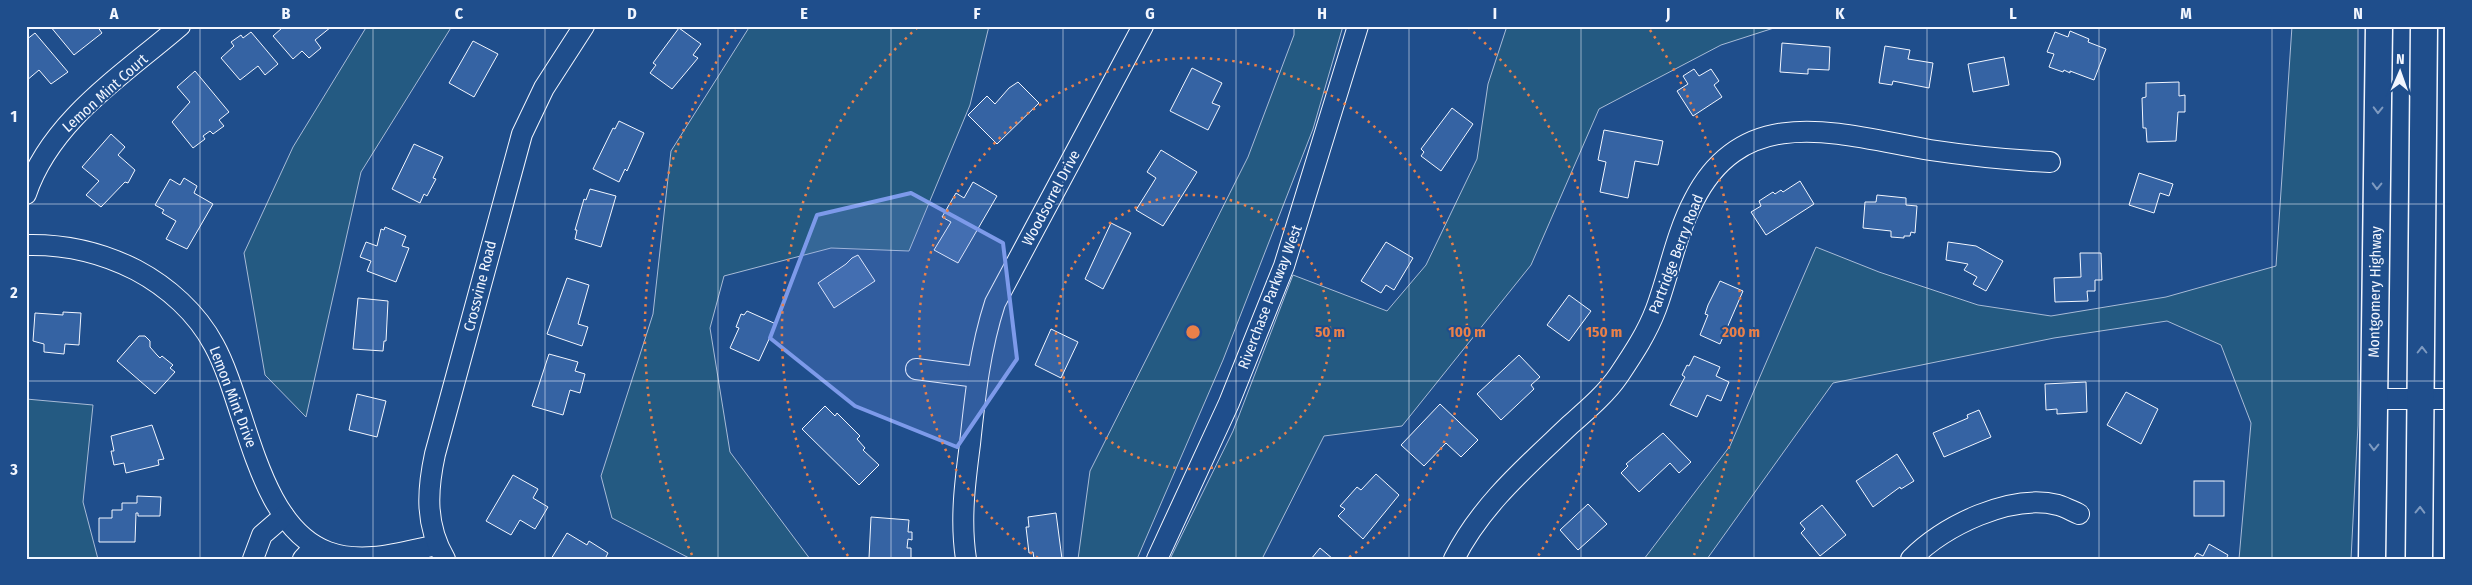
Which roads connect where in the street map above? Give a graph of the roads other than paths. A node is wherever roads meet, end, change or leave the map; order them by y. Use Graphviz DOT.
graph roads {
  1 [pos="180,26"];
  2 [pos="584,26"];
  3 [pos="1144,26"];
  4 [pos="1358,26"];
  5 [pos="2379,26"];
  6 [pos="2424,26"];
  7 [pos="2050,162"];
  8 [pos="26,194"];
  9 [pos="26,245"];
  10 [pos="916,369"];
  11 [pos="977,377"];
  12 [pos="2374,399"];
  13 [pos="2434,399"];
  14 [pos="2079,514"];
  15 [pos="284,516"];
  16 [pos="309,552"];
  17 [pos="441,552"];
  18 [pos="253,559"];
  19 [pos="966,559"];
  20 [pos="1157,559"];
  21 [pos="1454,559"];
  22 [pos="1911,559"];
  23 [pos="2372,559"];
  24 [pos="2419,559"];
  1 -- 8 [label="street, Lemon Mint Court"];
  2 -- 17 [label="street, Crossvine Road"];
  3 -- 11 [label="street, Woodsorrel Drive"];
  4 -- 20 [label="street, Riverchase Parkway West"];
  5 -- 12 [label="main road, Montgomery Highway, one-way"];
  13 -- 6 [label="main road, one-way"];
  7 -- 21 [label="street, Partridge Berry Road"];
  9 -- 15 [label="street, Lemon Mint Drive"];
  10 -- 11 [label="street"];
  11 -- 19 [label="street, Woodsorrel Drive"];
  12 -- 13 [label="street"];
  12 -- 23 [label="main road, Montgomery Highway, one-way"];
  24 -- 13 [label="main road, one-way"];
  14 -- 22 [label="street"];
  15 -- 16 [label="street, Lemon Mint Drive"];
  15 -- 18 [label="street"];
  16 -- 17 [label="street, Lemon Mint Drive"];
}
